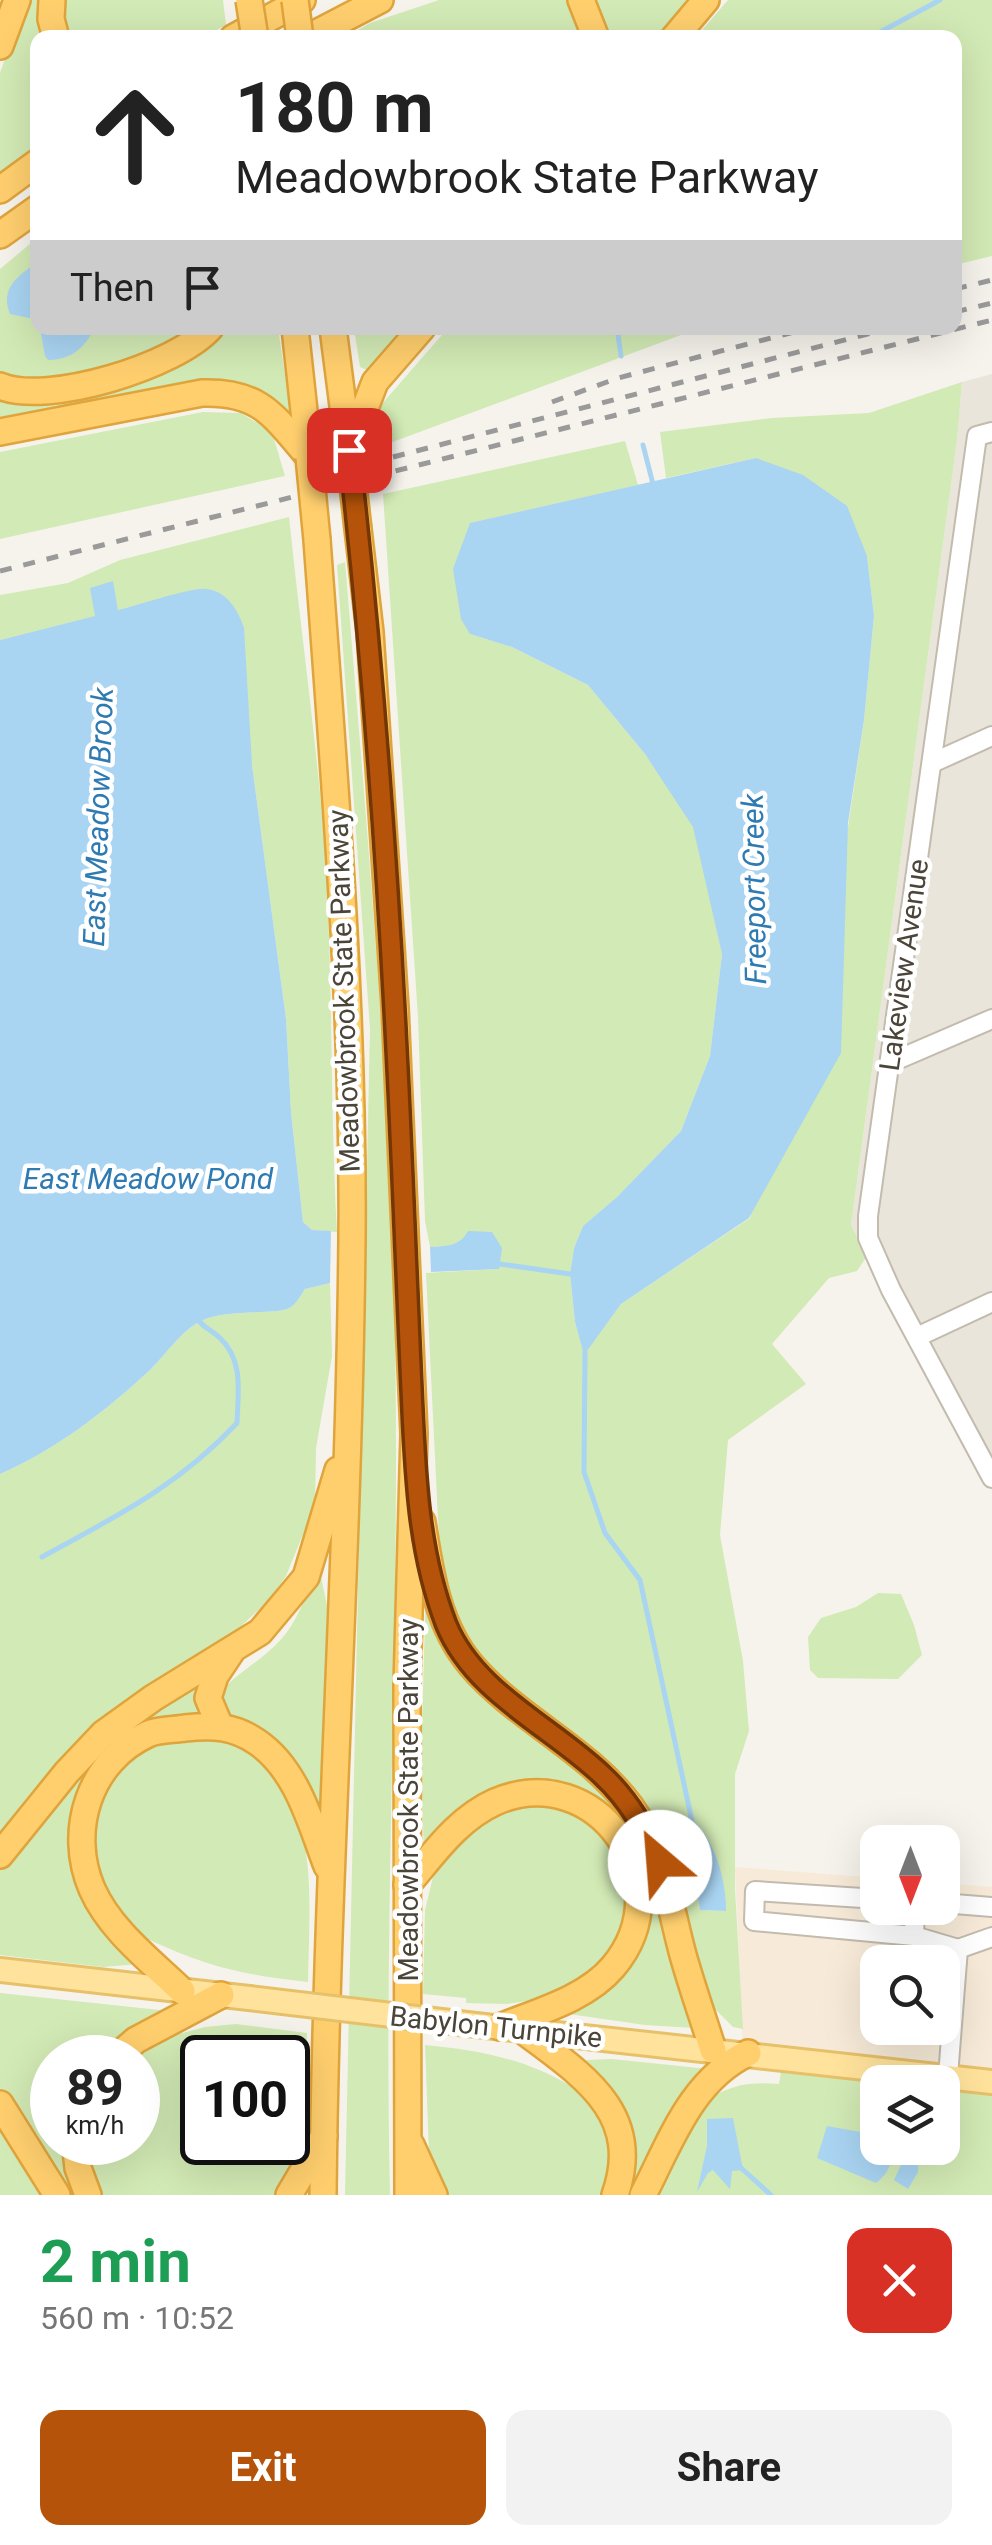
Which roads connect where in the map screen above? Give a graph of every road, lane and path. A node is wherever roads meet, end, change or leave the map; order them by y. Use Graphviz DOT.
graph roads {
  1 [pos="17,0"];
  2 [pos="52,0"];
  3 [pos="250,0"];
  4 [pos="299,0"];
  5 [pos="380,0"];
  6 [pos="581,0"];
  7 [pos="706,0"];
  8 [pos="53,30"];
  9 [pos="246,30"];
  10 [pos="254,30"];
  11 [pos="303,30"];
  12 [pos="320,30"];
  13 [pos="593,30"];
  14 [pos="681,30"];
  15 [pos="0,46"];
  16 [pos="30,168"];
  17 [pos="0,190"];
  18 [pos="30,213"];
  19 [pos="0,234"];
  20 [pos="200,335"];
  21 [pos="296,335"];
  22 [pos="334,335"];
  23 [pos="416,335"];
  24 [pos="0,386"];
  25 [pos="0,432"];
  26 [pos="990,432"];
  27 [pos="349,450"];
  28 [pos="308,457"];
  29 [pos="992,736"];
  30 [pos="932,763"];
  31 [pos="992,1019"];
  32 [pos="892,1062"];
  33 [pos="992,1302"];
  34 [pos="917,1337"];
  35 [pos="346,1447"];
  36 [pos="413,1466"];
  37 [pos="992,1478"];
  38 [pos="231,1652"];
  39 [pos="219,1724"];
  40 [pos="0,1855"];
  41 [pos="330,1872"];
  42 [pos="407,1885"];
  43 [pos="860,1897"];
  44 [pos="960,1904"];
  45 [pos="992,1907"];
  46 [pos="915,1925"];
  47 [pos="914,1936"];
  48 [pos="992,1937"];
  49 [pos="944,1945"];
  50 [pos="960,1948"];
  51 [pos="0,1970"];
  52 [pos="182,1991"];
  53 [pos="221,1996"];
  54 [pos="512,2029"];
  55 [pos="146,2035"];
  56 [pos="713,2050"];
  57 [pos="748,2054"];
  58 [pos="860,2066"];
  59 [pos="960,2078"];
  60 [pos="992,2082"];
  61 [pos="0,2104"];
  62 [pos="324,2136"];
  63 [pos="408,2137"];
  64 [pos="78,2165"];
  65 [pos="57,2195"];
  66 [pos="88,2195"];
  67 [pos="289,2195"];
  68 [pos="323,2195"];
  69 [pos="408,2195"];
  70 [pos="434,2195"];
  71 [pos="614,2195"];
  72 [pos="643,2195"];
  1 -- 15 [label="highway"];
  2 -- 8 [label="highway"];
  3 -- 10 [label="highway, bridge"];
  4 -- 9 [label="highway"];
  4 -- 11 [label="highway, bridge"];
  5 -- 12 [label="highway"];
  6 -- 13 [label="highway"];
  7 -- 14 [label="highway"];
  16 -- 17 [label="highway"];
  18 -- 19 [label="highway"];
  20 -- 24 [label="highway"];
  21 -- 28 [label="highway, Meadowbrook State Parkway"];
  22 -- 27 [label="highway, Meadowbrook State Parkway"];
  23 -- 27 [label="highway"];
  25 -- 28 [label="highway"];
  26 -- 30 [label="street, Lakeview Avenue"];
  27 -- 36 [label="highway, Meadowbrook State Parkway, bridge"];
  28 -- 35 [label="highway, Meadowbrook State Parkway, bridge"];
  29 -- 30 [label="street"];
  30 -- 32 [label="street, Lakeview Avenue"];
  31 -- 32 [label="street"];
  32 -- 34 [label="street, Lakeview Avenue"];
  33 -- 34 [label="street"];
  34 -- 37 [label="street, Lakeview Avenue"];
  35 -- 38 [label="highway"];
  35 -- 41 [label="highway, Meadowbrook State Parkway"];
  36 -- 42 [label="highway, Meadowbrook State Parkway"];
  36 -- 56 [label="highway"];
  38 -- 39 [label="highway"];
  38 -- 40 [label="highway"];
  39 -- 41 [label="highway"];
  39 -- 52 [label="highway"];
  41 -- 62 [label="highway, Meadowbrook State Parkway"];
  42 -- 54 [label="highway"];
  42 -- 63 [label="highway, Meadowbrook State Parkway"];
  43 -- 47 [label="street"];
  44 -- 45 [label="street"];
  46 -- 47 [label="street"];
  47 -- 49 [label="street"];
  48 -- 50 [label="street"];
  51 -- 52 [label="main road, Babylon Turnpike"];
  52 -- 53 [label="main road, Babylon Turnpike"];
  53 -- 54 [label="main road, Babylon Turnpike, bridge"];
  53 -- 55 [label="highway"];
  54 -- 56 [label="main road, Babylon Turnpike"];
  54 -- 71 [label="highway"];
  56 -- 57 [label="main road, Babylon Turnpike"];
  57 -- 58 [label="main road, Babylon Turnpike"];
  57 -- 72 [label="highway"];
  59 -- 60 [label="main road, Babylon Turnpike"];
  61 -- 65 [label="highway"];
  62 -- 67 [label="highway"];
  62 -- 68 [label="highway, Meadowbrook State Parkway"];
  63 -- 69 [label="highway, Meadowbrook State Parkway"];
  63 -- 70 [label="highway"];
  64 -- 66 [label="highway"];
}
